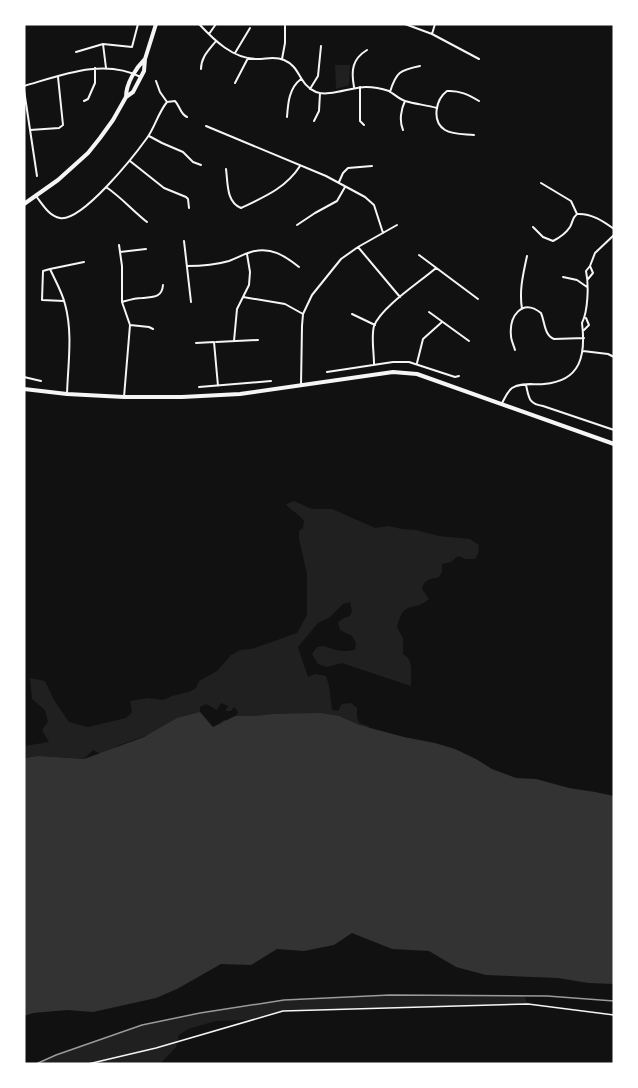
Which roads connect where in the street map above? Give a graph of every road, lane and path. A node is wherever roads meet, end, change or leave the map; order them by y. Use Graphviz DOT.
graph roads {
  1 [pos="138,24"];
  2 [pos="199,24"];
  3 [pos="216,24"];
  4 [pos="405,24"];
  5 [pos="435,24"];
  6 [pos="156,25"];
  7 [pos="285,26"];
  8 [pos="250,28"];
  9 [pos="209,34"];
  10 [pos="432,34"];
  11 [pos="216,41"];
  12 [pos="104,44"];
  13 [pos="321,46"];
  14 [pos="367,50"];
  15 [pos="76,52"];
  16 [pos="235,53"];
  17 [pos="248,58"];
  18 [pos="145,59"];
  19 [pos="282,59"];
  20 [pos="479,59"];
  21 [pos="420,66"];
  22 [pos="95,68"];
  23 [pos="106,68"];
  24 [pos="201,69"];
  25 [pos="134,74"];
  26 [pos="58,77"];
  27 [pos="141,77"];
  28 [pos="301,79"];
  29 [pos="156,81"];
  30 [pos="235,82"];
  31 [pos="354,87"];
  32 [pos="360,87"];
  33 [pos="24,88"];
  34 [pos="310,89"];
  35 [pos="390,92"];
  36 [pos="320,93"];
  37 [pos="126,98"];
  38 [pos="479,100"];
  39 [pos="84,101"];
  40 [pos="405,101"];
  41 [pos="167,102"];
  42 [pos="437,108"];
  43 [pos="187,117"];
  44 [pos="287,117"];
  45 [pos="314,121"];
  46 [pos="364,125"];
  47 [pos="206,126"];
  48 [pos="30,129"];
  49 [pos="403,130"];
  50 [pos="474,135"];
  51 [pos="148,136"];
  52 [pos="130,161"];
  53 [pos="201,165"];
  54 [pos="300,166"];
  55 [pos="372,166"];
  56 [pos="226,169"];
  57 [pos="37,176"];
  58 [pos="339,183"];
  59 [pos="541,183"];
  60 [pos="346,186"];
  61 [pos="106,187"];
  62 [pos="36,196"];
  63 [pos="24,204"];
  64 [pos="189,208"];
  65 [pos="577,213"];
  66 [pos="147,222"];
  67 [pos="297,225"];
  68 [pos="397,225"];
  69 [pos="533,227"];
  70 [pos="614,229"];
  71 [pos="383,233"];
  72 [pos="614,235"];
  73 [pos="184,242"];
  74 [pos="119,245"];
  75 [pos="358,247"];
  76 [pos="146,249"];
  77 [pos="120,252"];
  78 [pos="247,254"];
  79 [pos="419,255"];
  80 [pos="527,256"];
  81 [pos="84,262"];
  82 [pos="187,266"];
  83 [pos="590,266"];
  84 [pos="299,267"];
  85 [pos="436,268"];
  86 [pos="50,269"];
  87 [pos="563,277"];
  88 [pos="588,279"];
  89 [pos="163,285"];
  90 [pos="587,287"];
  91 [pos="243,297"];
  92 [pos="400,297"];
  93 [pos="478,299"];
  94 [pos="64,301"];
  95 [pos="122,302"];
  96 [pos="191,302"];
  97 [pos="522,309"];
  98 [pos="429,312"];
  99 [pos="303,314"];
  100 [pos="352,314"];
  101 [pos="586,317"];
  102 [pos="442,322"];
  103 [pos="130,325"];
  104 [pos="375,325"];
  105 [pos="153,329"];
  106 [pos="584,330"];
  107 [pos="584,338"];
  108 [pos="258,340"];
  109 [pos="234,341"];
  110 [pos="469,341"];
  111 [pos="214,342"];
  112 [pos="196,343"];
  113 [pos="515,350"];
  114 [pos="583,351"];
  115 [pos="614,357"];
  116 [pos="417,363"];
  117 [pos="374,365"];
  118 [pos="327,372"];
  119 [pos="459,376"];
  120 [pos="24,377"];
  121 [pos="41,381"];
  122 [pos="271,381"];
  123 [pos="526,384"];
  124 [pos="218,386"];
  125 [pos="302,386"];
  126 [pos="199,387"];
  127 [pos="24,389"];
  128 [pos="67,394"];
  129 [pos="124,397"];
  130 [pos="502,403"];
  131 [pos="614,430"];
  132 [pos="614,444"];
  133 [pos="614,1015"];
  134 [pos="88,1064"];
  1 -- 12 [label="street"];
  2 -- 9 [label="street"];
  3 -- 9 [label="street"];
  4 -- 10 [label="street"];
  5 -- 10 [label="street"];
  6 -- 18 [label="main road"];
  7 -- 19 [label="street"];
  8 -- 16 [label="street"];
  9 -- 11 [label="street"];
  10 -- 20 [label="street"];
  11 -- 16 [label="street"];
  11 -- 24 [label="street"];
  12 -- 15 [label="street"];
  12 -- 23 [label="street"];
  13 -- 34 [label="street"];
  14 -- 31 [label="street"];
  16 -- 17 [label="street"];
  17 -- 19 [label="street"];
  17 -- 30 [label="street"];
  18 -- 25 [label="main road"];
  18 -- 27 [label="main road"];
  19 -- 28 [label="street"];
  21 -- 35 [label="street"];
  22 -- 23 [label="street"];
  22 -- 26 [label="street"];
  22 -- 39 [label="street"];
  23 -- 25 [label="street"];
  25 -- 27 [label="street"];
  25 -- 37 [label="main road"];
  26 -- 33 [label="street"];
  26 -- 48 [label="street"];
  27 -- 37 [label="main road"];
  28 -- 34 [label="street"];
  28 -- 44 [label="street"];
  29 -- 41 [label="street"];
  31 -- 32 [label="street"];
  31 -- 36 [label="street"];
  32 -- 35 [label="street"];
  32 -- 46 [label="street"];
  33 -- 48 [label="street"];
  34 -- 36 [label="street"];
  35 -- 40 [label="street"];
  36 -- 45 [label="street"];
  37 -- 62 [label="main road"];
  38 -- 42 [label="street"];
  40 -- 42 [label="street"];
  40 -- 49 [label="street"];
  41 -- 43 [label="street"];
  41 -- 51 [label="street"];
  42 -- 50 [label="street"];
  47 -- 54 [label="street"];
  48 -- 57 [label="street"];
  51 -- 52 [label="street"];
  51 -- 53 [label="street"];
  52 -- 61 [label="street"];
  52 -- 64 [label="street"];
  54 -- 56 [label="street"];
  54 -- 58 [label="street"];
  55 -- 58 [label="street"];
  58 -- 60 [label="street"];
  59 -- 65 [label="street"];
  60 -- 67 [label="street"];
  60 -- 71 [label="street"];
  61 -- 62 [label="street"];
  61 -- 66 [label="street"];
  62 -- 63 [label="main road"];
  65 -- 69 [label="street"];
  65 -- 70 [label="street"];
  68 -- 71 [label="street"];
  71 -- 75 [label="street"];
  72 -- 83 [label="street"];
  73 -- 82 [label="street"];
  74 -- 77 [label="street"];
  75 -- 92 [label="street"];
  75 -- 99 [label="street"];
  76 -- 77 [label="street"];
  77 -- 95 [label="street"];
  78 -- 82 [label="street"];
  78 -- 84 [label="street"];
  78 -- 91 [label="street"];
  79 -- 85 [label="street"];
  80 -- 97 [label="street"];
  81 -- 86 [label="street"];
  82 -- 96 [label="street"];
  83 -- 88 [label="street"];
  83 -- 88 [label="street"];
  85 -- 92 [label="street"];
  85 -- 93 [label="street"];
  86 -- 94 [label="street"];
  86 -- 94 [label="street"];
  87 -- 90 [label="street"];
  88 -- 90 [label="street"];
  89 -- 95 [label="street"];
  90 -- 101 [label="street"];
  91 -- 99 [label="street"];
  91 -- 109 [label="street"];
  92 -- 104 [label="street"];
  94 -- 128 [label="street"];
  95 -- 103 [label="street"];
  97 -- 107 [label="street"];
  97 -- 113 [label="street"];
  98 -- 102 [label="street"];
  99 -- 125 [label="street"];
  100 -- 104 [label="street"];
  101 -- 106 [label="street"];
  101 -- 106 [label="street"];
  102 -- 110 [label="street"];
  102 -- 116 [label="street"];
  103 -- 105 [label="street"];
  103 -- 129 [label="street"];
  104 -- 117 [label="street"];
  106 -- 107 [label="street"];
  107 -- 114 [label="street"];
  108 -- 109 [label="street"];
  109 -- 111 [label="street"];
  111 -- 112 [label="street"];
  111 -- 124 [label="street"];
  114 -- 115 [label="street"];
  114 -- 123 [label="street"];
  116 -- 117 [label="street"];
  116 -- 119 [label="street"];
  117 -- 118 [label="street"];
  120 -- 121 [label="street"];
  122 -- 124 [label="street"];
  123 -- 130 [label="street"];
  123 -- 131 [label="street"];
  124 -- 126 [label="street"];
  125 -- 129 [label="main road"];
  125 -- 130 [label="main road"];
  127 -- 128 [label="main road"];
  128 -- 129 [label="main road"];
  130 -- 132 [label="main road"];
  133 -- 134 [label="path"];
}
